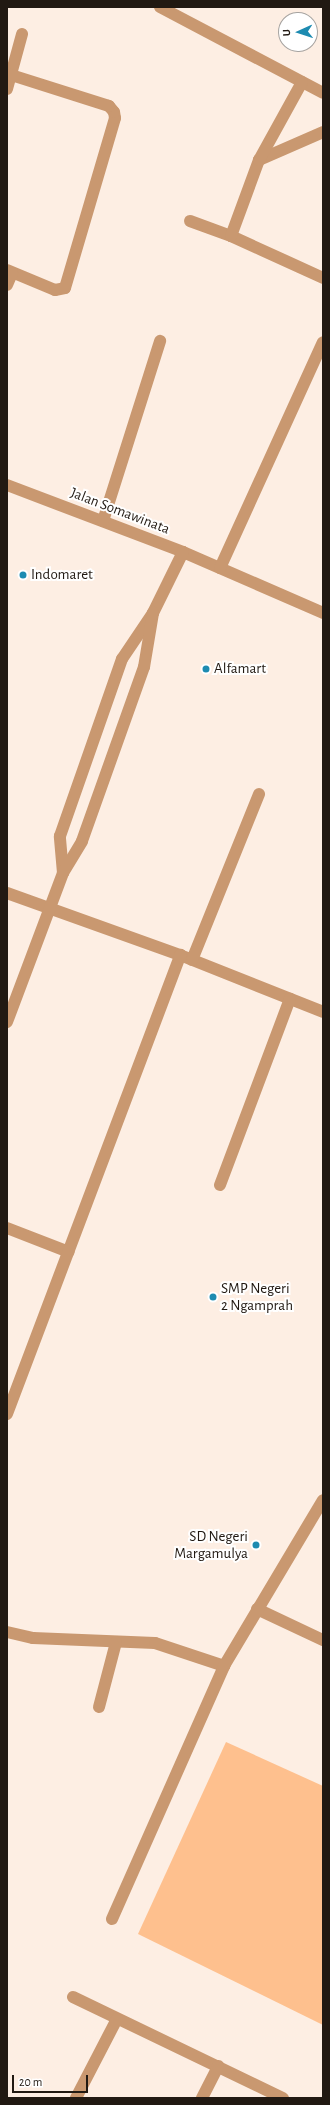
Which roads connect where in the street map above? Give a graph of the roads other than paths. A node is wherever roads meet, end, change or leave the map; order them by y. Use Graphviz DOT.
graph roads {
  1 [pos="160,7"];
  2 [pos="22,34"];
  3 [pos="11,75"];
  4 [pos="302,82"];
  5 [pos="7,89"];
  6 [pos="323,93"];
  7 [pos="323,132"];
  8 [pos="259,160"];
  9 [pos="190,221"];
  10 [pos="231,236"];
  11 [pos="9,272"];
  12 [pos="323,278"];
  13 [pos="7,285"];
  14 [pos="160,341"];
  15 [pos="323,342"];
  16 [pos="7,485"];
  17 [pos="103,521"];
  18 [pos="183,552"];
  19 [pos="220,568"];
  20 [pos="153,613"];
  21 [pos="323,613"];
  22 [pos="259,794"];
  23 [pos="63,873"];
  24 [pos="7,893"];
  25 [pos="50,909"];
  26 [pos="180,955"];
  27 [pos="192,960"];
  28 [pos="290,999"];
  29 [pos="323,1012"];
  30 [pos="7,1022"];
  31 [pos="220,1185"];
  32 [pos="7,1228"];
  33 [pos="69,1252"];
  34 [pos="7,1414"];
  35 [pos="323,1500"];
  36 [pos="257,1609"];
  37 [pos="7,1632"];
  38 [pos="323,1640"];
  39 [pos="116,1642"];
  40 [pos="224,1666"];
  41 [pos="99,1707"];
  42 [pos="112,1919"];
  43 [pos="73,1997"];
  44 [pos="117,2019"];
  45 [pos="218,2066"];
  46 [pos="76,2098"];
  47 [pos="202,2098"];
  48 [pos="283,2098"];
  1 -- 4 [label="street"];
  2 -- 3 [label="street"];
  3 -- 5 [label="street"];
  3 -- 11 [label="street"];
  4 -- 6 [label="street"];
  4 -- 8 [label="street"];
  7 -- 8 [label="street"];
  8 -- 10 [label="street"];
  9 -- 10 [label="street"];
  10 -- 12 [label="street"];
  11 -- 13 [label="street"];
  14 -- 17 [label="street"];
  15 -- 19 [label="street"];
  16 -- 17 [label="street, Jalan Somawinata"];
  17 -- 18 [label="street, Jalan Somawinata"];
  18 -- 19 [label="street, Jalan Somawinata"];
  18 -- 20 [label="street"];
  19 -- 21 [label="street, Jalan Somawinata"];
  20 -- 23 [label="street"];
  20 -- 23 [label="street"];
  22 -- 27 [label="street"];
  23 -- 25 [label="street"];
  24 -- 25 [label="street"];
  25 -- 26 [label="street"];
  25 -- 30 [label="street"];
  26 -- 27 [label="street"];
  26 -- 33 [label="street"];
  27 -- 28 [label="street"];
  28 -- 29 [label="street"];
  28 -- 31 [label="street"];
  32 -- 33 [label="street"];
  33 -- 34 [label="street"];
  35 -- 36 [label="street"];
  36 -- 38 [label="street"];
  36 -- 40 [label="street"];
  37 -- 39 [label="street"];
  39 -- 40 [label="street"];
  39 -- 41 [label="street"];
  40 -- 42 [label="street"];
  43 -- 44 [label="street"];
  44 -- 45 [label="street"];
  44 -- 46 [label="street"];
  45 -- 47 [label="street"];
  45 -- 48 [label="street"];
}
